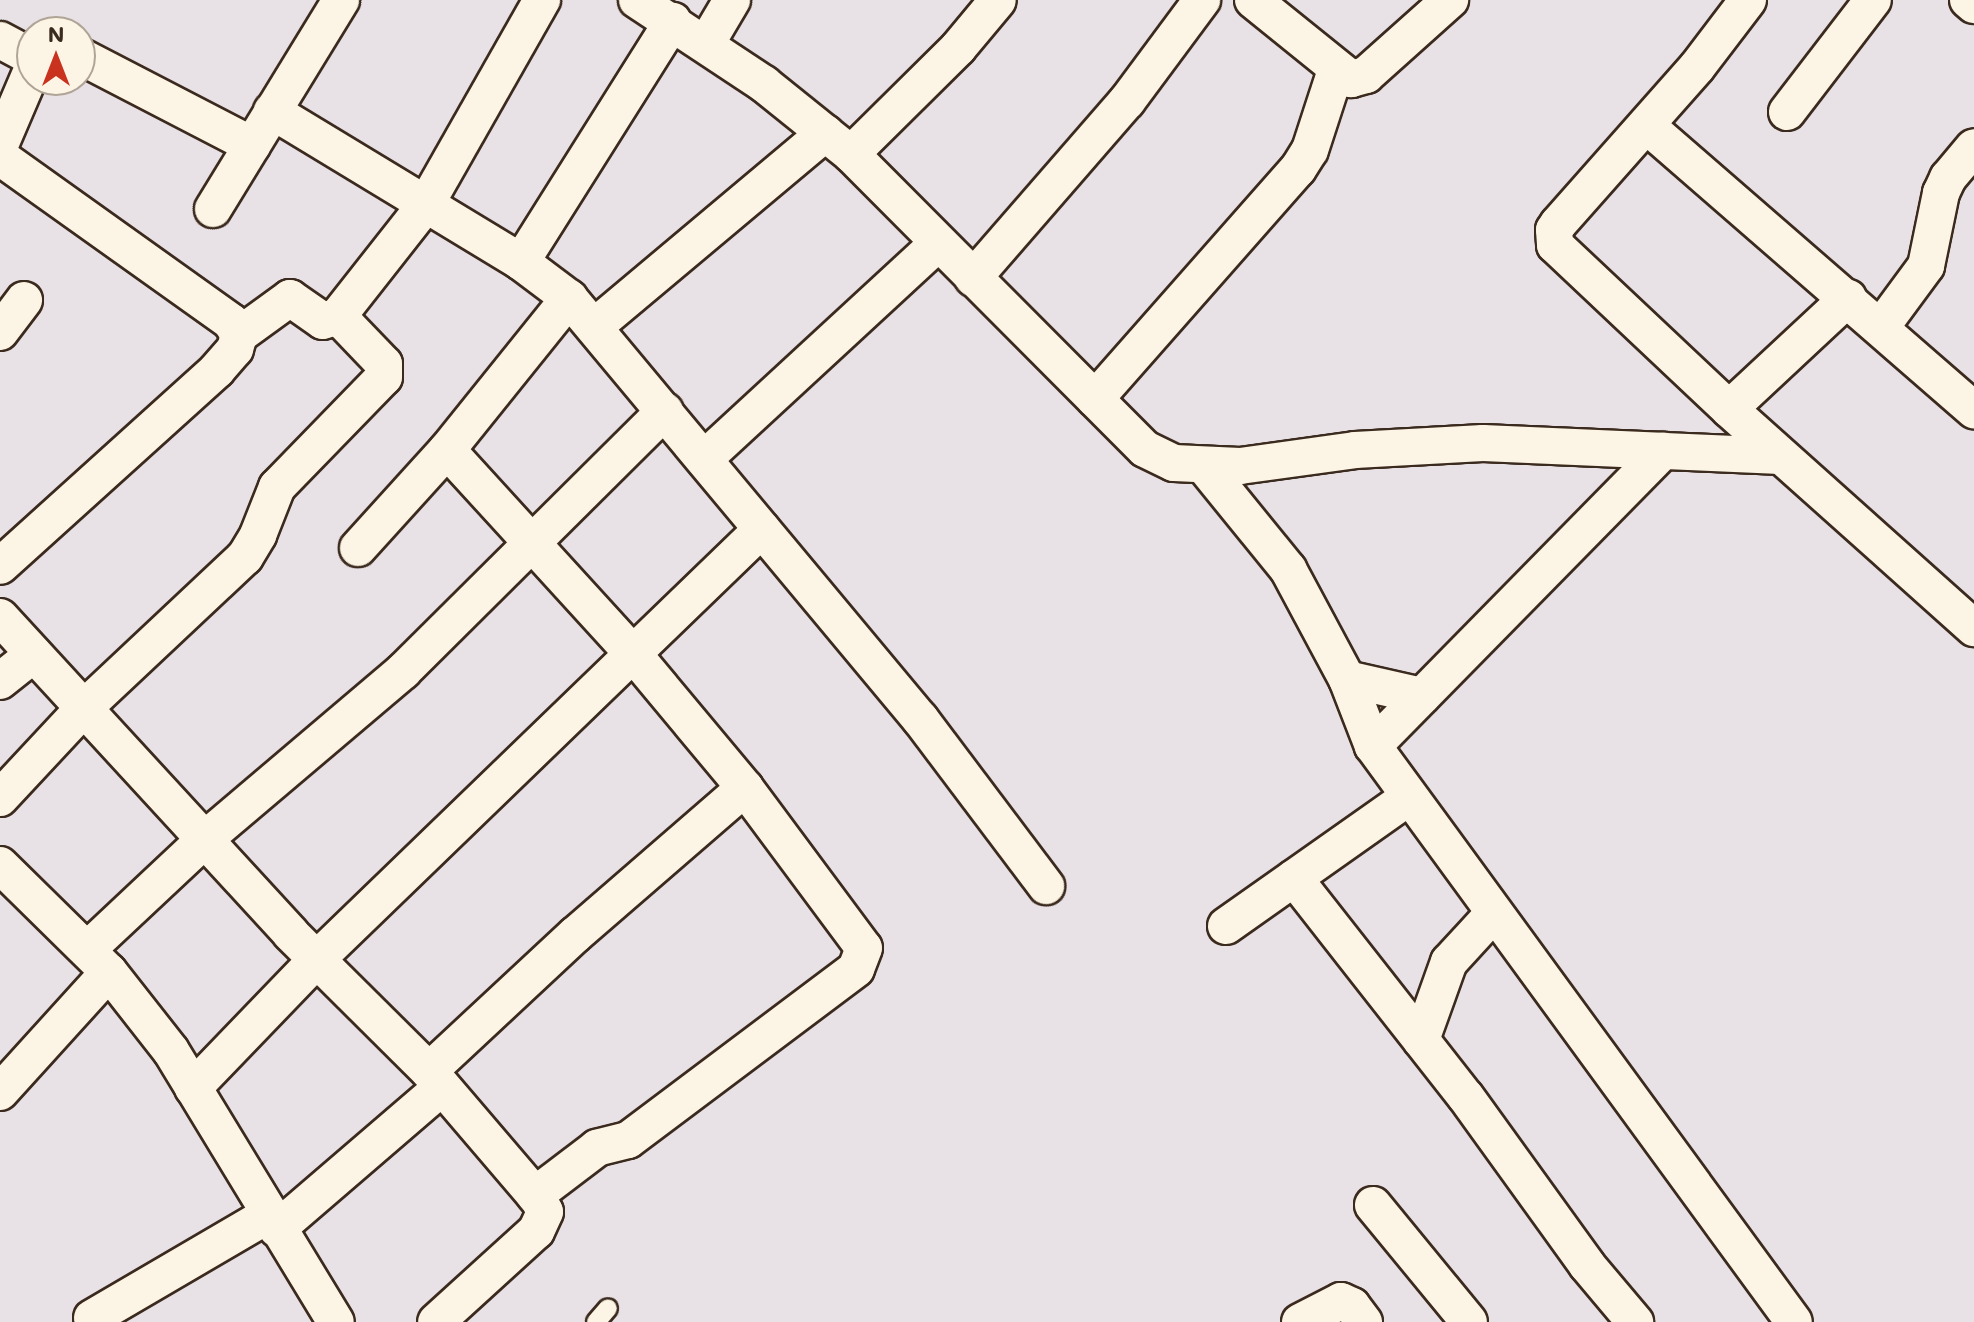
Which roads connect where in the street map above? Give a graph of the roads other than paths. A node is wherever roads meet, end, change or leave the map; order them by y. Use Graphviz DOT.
graph roads {
  1 [pos="341,0"];
  2 [pos="542,0"];
  3 [pos="637,0"];
  4 [pos="732,0"];
  5 [pos="998,0"];
  6 [pos="1202,0"];
  7 [pos="1253,0"];
  8 [pos="1450,0"];
  9 [pos="1748,0"];
  10 [pos="1873,0"];
  11 [pos="1968,0"];
  12 [pos="1974,5"];
  13 [pos="673,21"];
  14 [pos="706,44"];
  15 [pos="96,64"];
  16 [pos="1336,70"];
  17 [pos="21,96"];
  18 [pos="272,111"];
  19 [pos="1787,112"];
  20 [pos="1646,125"];
  21 [pos="838,143"];
  22 [pos="0,145"];
  23 [pos="252,145"];
  24 [pos="1974,147"];
  25 [pos="0,157"];
  26 [pos="426,204"];
  27 [pos="213,209"];
  28 [pos="938,243"];
  29 [pos="521,262"];
  30 [pos="973,278"];
  31 [pos="569,298"];
  32 [pos="1848,298"];
  33 [pos="24,300"];
  34 [pos="338,316"];
  35 [pos="594,327"];
  36 [pos="1881,327"];
  37 [pos="0,332"];
  38 [pos="239,335"];
  39 [pos="1095,399"];
  40 [pos="1729,409"];
  41 [pos="1974,410"];
  42 [pos="665,411"];
  43 [pos="447,450"];
  44 [pos="1663,451"];
  45 [pos="1781,456"];
  46 [pos="704,459"];
  47 [pos="1205,467"];
  48 [pos="762,529"];
  49 [pos="531,541"];
  50 [pos="358,548"];
  51 [pos="0,566"];
  52 [pos="0,617"];
  53 [pos="1974,628"];
  54 [pos="34,654"];
  55 [pos="635,656"];
  56 [pos="1347,679"];
  57 [pos="0,681"];
  58 [pos="1422,696"];
  59 [pos="84,708"];
  60 [pos="1373,746"];
  61 [pos="745,788"];
  62 [pos="1409,797"];
  63 [pos="0,798"];
  64 [pos="204,840"];
  65 [pos="0,865"];
  66 [pos="1294,878"];
  67 [pos="1046,886"];
  68 [pos="1493,914"];
  69 [pos="1226,926"];
  70 [pos="316,960"];
  71 [pos="98,961"];
  72 [pos="1421,1040"];
  73 [pos="435,1080"];
  74 [pos="193,1088"];
  75 [pos="0,1092"];
  76 [pos="535,1195"];
  77 [pos="1373,1205"];
  78 [pos="272,1222"];
  79 [pos="92,1318"];
  80 [pos="336,1322"];
  81 [pos="436,1322"];
  82 [pos="1300,1322"];
  83 [pos="1364,1322"];
  84 [pos="1469,1322"];
  85 [pos="1635,1322"];
  86 [pos="1794,1322"];
  1 -- 18 [label="street"];
  2 -- 26 [label="street"];
  3 -- 13 [label="street"];
  4 -- 14 [label="street"];
  5 -- 21 [label="street"];
  6 -- 30 [label="street"];
  7 -- 16 [label="street"];
  8 -- 16 [label="street"];
  9 -- 20 [label="street"];
  10 -- 19 [label="street"];
  11 -- 12 [label="street"];
  13 -- 14 [label="street"];
  13 -- 29 [label="street"];
  14 -- 21 [label="street"];
  15 -- 23 [label="street"];
  16 -- 39 [label="street"];
  17 -- 22 [label="street"];
  18 -- 23 [label="street"];
  18 -- 26 [label="street"];
  20 -- 32 [label="street"];
  20 -- 40 [label="street"];
  21 -- 28 [label="street"];
  21 -- 35 [label="street"];
  23 -- 27 [label="street"];
  24 -- 36 [label="street"];
  25 -- 38 [label="street"];
  26 -- 29 [label="street"];
  26 -- 34 [label="street"];
  28 -- 30 [label="street"];
  28 -- 46 [label="street"];
  29 -- 31 [label="street"];
  30 -- 39 [label="street"];
  31 -- 35 [label="street"];
  31 -- 43 [label="street"];
  32 -- 36 [label="street"];
  32 -- 40 [label="street"];
  33 -- 37 [label="street"];
  34 -- 38 [label="street"];
  34 -- 59 [label="street"];
  35 -- 42 [label="street"];
  36 -- 41 [label="street"];
  38 -- 51 [label="street"];
  39 -- 47 [label="street"];
  40 -- 45 [label="street"];
  42 -- 46 [label="street"];
  42 -- 49 [label="street"];
  43 -- 49 [label="street"];
  43 -- 50 [label="street"];
  44 -- 45 [label="street"];
  44 -- 47 [label="street"];
  44 -- 58 [label="street"];
  45 -- 53 [label="street"];
  46 -- 48 [label="street"];
  47 -- 56 [label="street"];
  48 -- 55 [label="street"];
  48 -- 67 [label="street"];
  49 -- 55 [label="street"];
  49 -- 64 [label="street"];
  52 -- 54 [label="street"];
  54 -- 57 [label="street"];
  54 -- 59 [label="street"];
  55 -- 61 [label="street"];
  55 -- 70 [label="street"];
  56 -- 58 [label="street"];
  56 -- 60 [label="street"];
  58 -- 60 [label="street"];
  59 -- 63 [label="street"];
  59 -- 64 [label="street"];
  60 -- 62 [label="street"];
  61 -- 73 [label="street"];
  61 -- 76 [label="street"];
  62 -- 66 [label="street"];
  62 -- 68 [label="street"];
  64 -- 70 [label="street"];
  64 -- 71 [label="street"];
  65 -- 71 [label="street"];
  66 -- 69 [label="street"];
  66 -- 72 [label="street"];
  68 -- 72 [label="street"];
  68 -- 86 [label="street"];
  70 -- 73 [label="street"];
  70 -- 74 [label="street"];
  71 -- 74 [label="street"];
  71 -- 75 [label="street"];
  72 -- 85 [label="street"];
  73 -- 76 [label="street"];
  73 -- 78 [label="street"];
  74 -- 78 [label="street"];
  76 -- 81 [label="street"];
  77 -- 84 [label="street"];
  78 -- 79 [label="street"];
  78 -- 80 [label="street"];
  82 -- 83 [label="street"];
}
